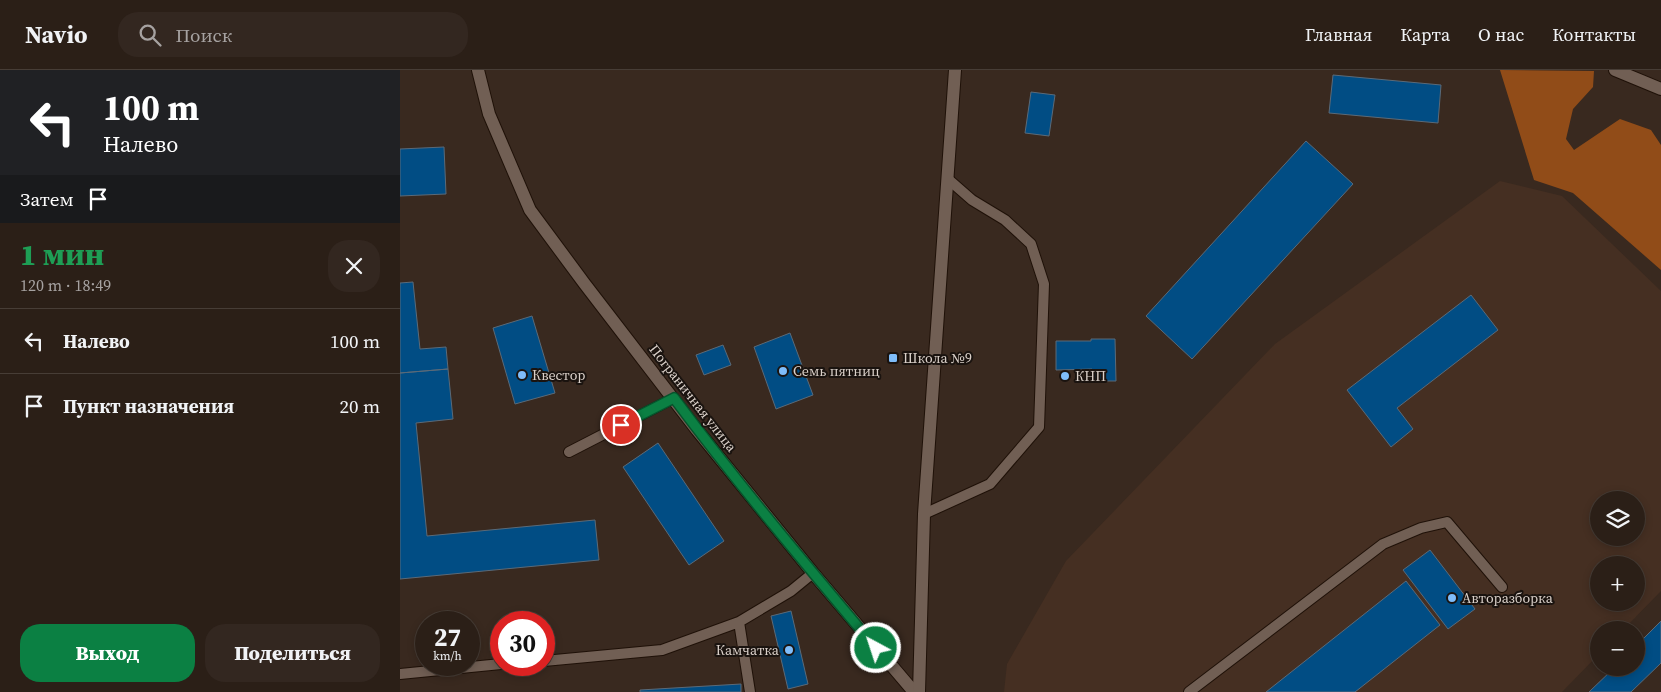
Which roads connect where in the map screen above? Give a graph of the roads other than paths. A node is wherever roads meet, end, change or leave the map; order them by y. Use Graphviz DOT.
graph roads {
  1 [pos="478,70"];
  2 [pos="955,70"];
  3 [pos="1615,70"];
  4 [pos="1661,89"];
  5 [pos="948,179"];
  6 [pos="674,398"];
  7 [pos="568,452"];
  8 [pos="924,514"];
  9 [pos="813,573"];
  10 [pos="1502,587"];
  11 [pos="739,622"];
  12 [pos="555,659"];
  13 [pos="490,665"];
  14 [pos="400,674"];
  15 [pos="750,692"];
  16 [pos="914,692"];
  17 [pos="920,692"];
  18 [pos="1189,692"];
  1 -- 6 [label="street, Пограничная улица"];
  2 -- 5 [label="street"];
  3 -- 4 [label="street"];
  5 -- 8 [label="street"];
  5 -- 8 [label="lane"];
  6 -- 7 [label="lane"];
  6 -- 9 [label="street, Пограничная улица"];
  8 -- 17 [label="street"];
  9 -- 11 [label="lane"];
  9 -- 16 [label="street, Пограничная улица"];
  10 -- 18 [label="lane"];
  11 -- 12 [label="lane"];
  11 -- 15 [label="lane"];
  13 -- 14 [label="lane"];
}
